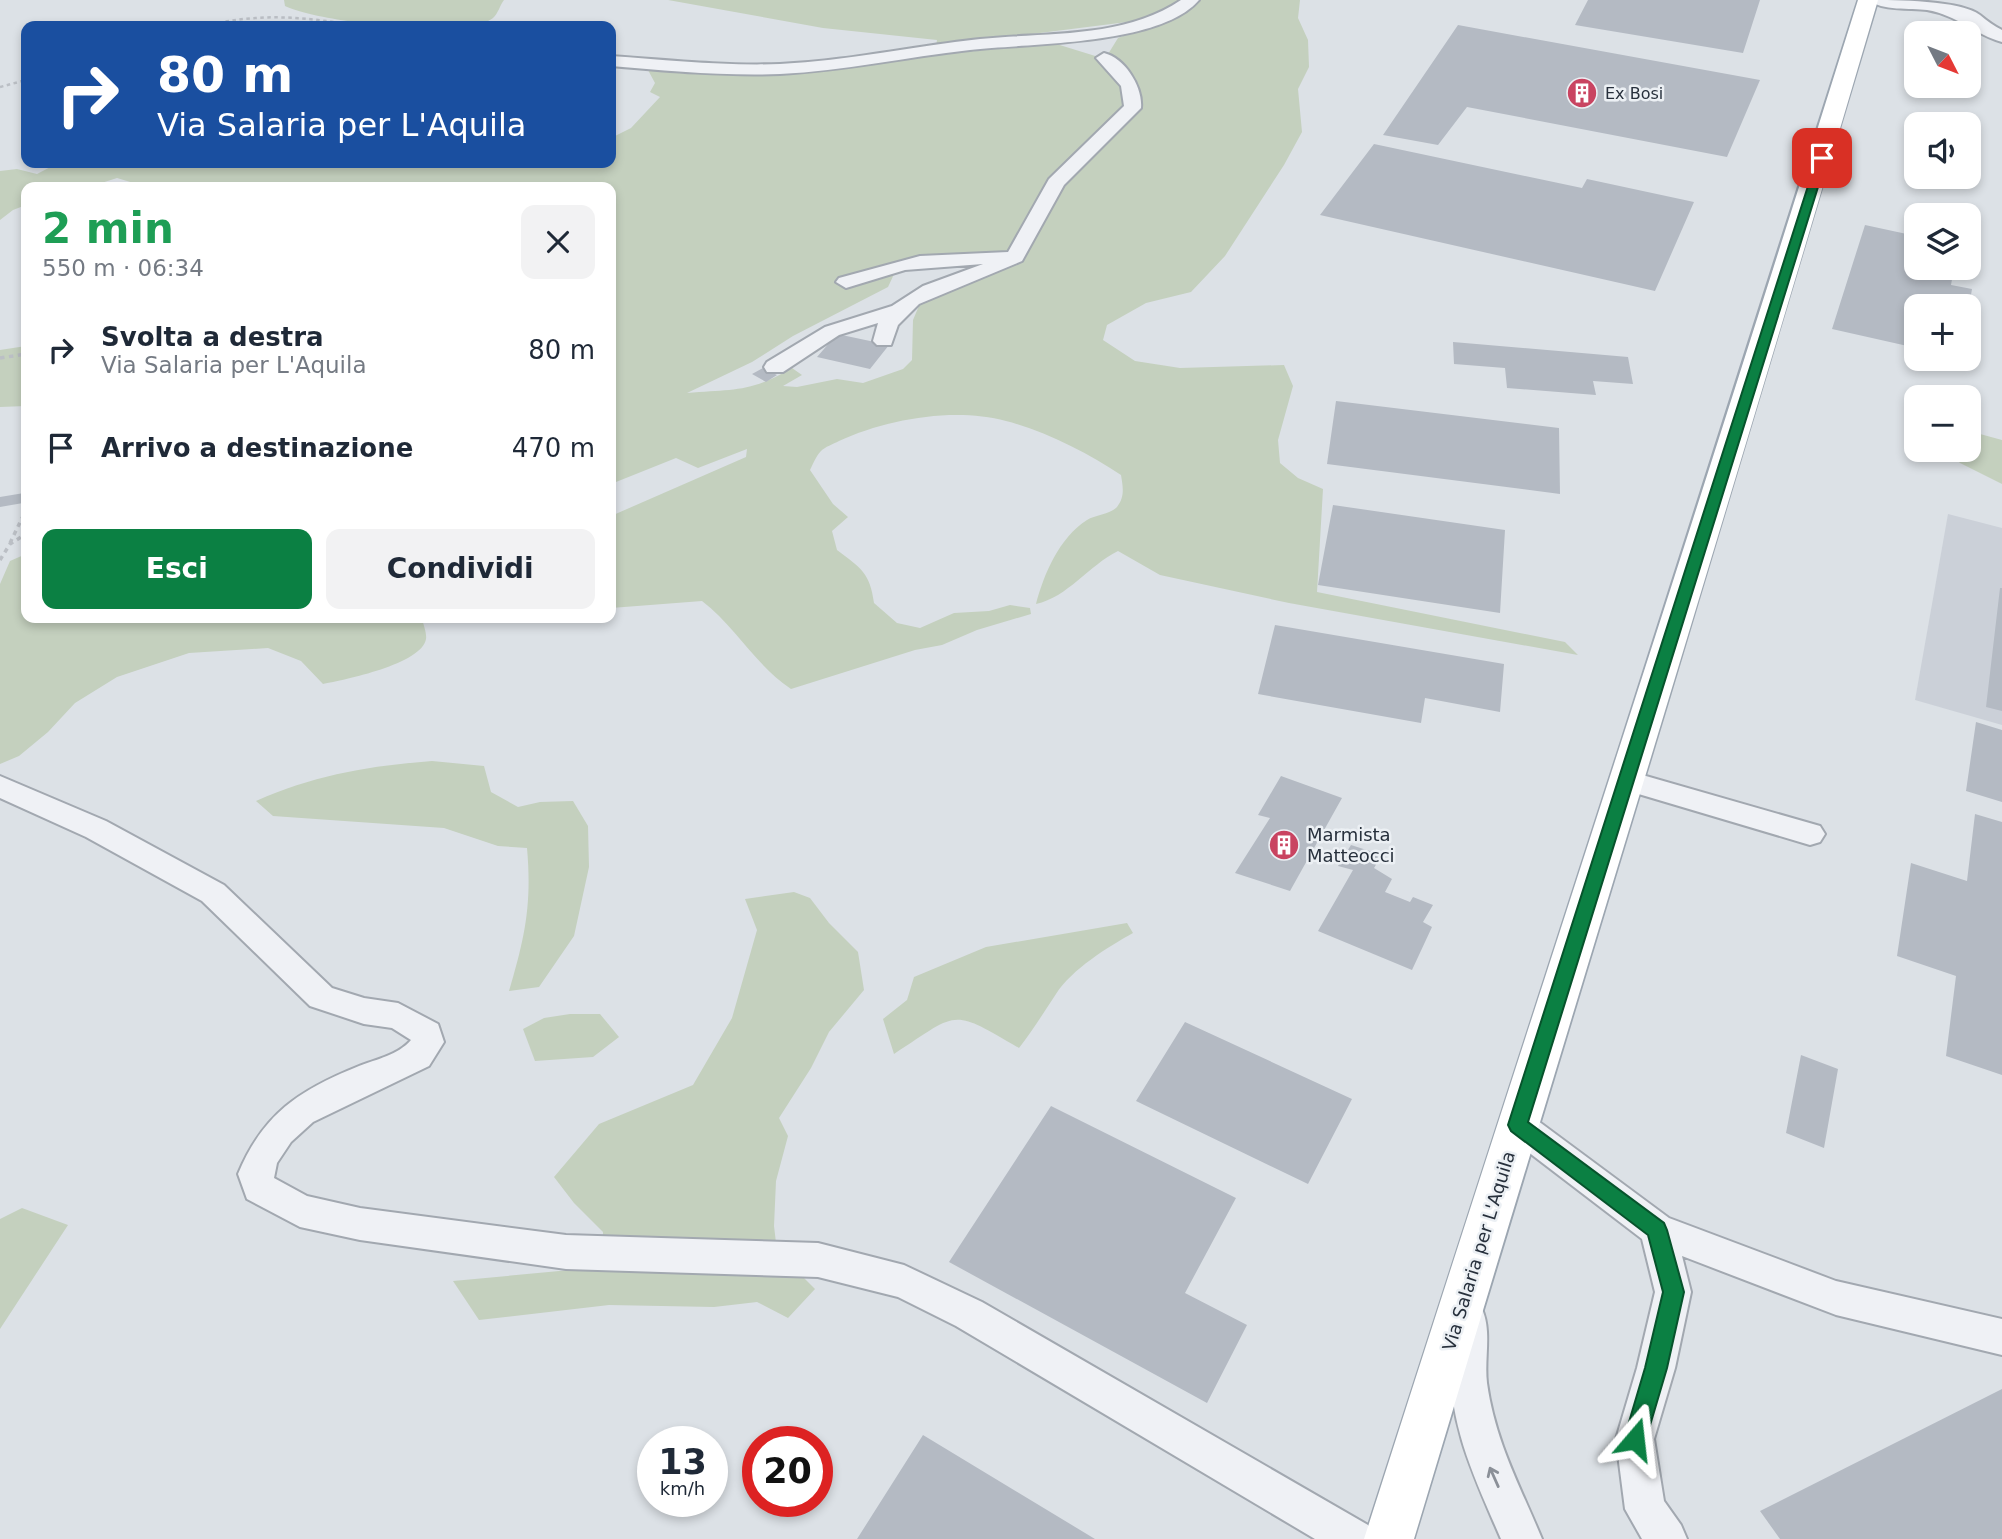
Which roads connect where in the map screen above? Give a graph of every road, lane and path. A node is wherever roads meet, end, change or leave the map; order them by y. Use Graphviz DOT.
graph roads {
  1 [pos="1191,0"];
  2 [pos="1868,0"];
  3 [pos="1877,0"];
  4 [pos="1933,0"];
  5 [pos="1950,0"];
  6 [pos="1974,18"];
  7 [pos="226,21"];
  8 [pos="324,21"];
  9 [pos="1118,30"];
  10 [pos="1067,36"];
  11 [pos="2002,37"];
  12 [pos="1104,58"];
  13 [pos="616,61"];
  14 [pos="21,81"];
  15 [pos="0,87"];
  16 [pos="1015,257"];
  17 [pos="846,282"];
  18 [pos="895,311"];
  19 [pos="884,341"];
  20 [pos="21,355"];
  21 [pos="0,358"];
  22 [pos="775,367"];
  23 [pos="21,521"];
  24 [pos="21,537"];
  25 [pos="10,544"];
  26 [pos="0,560"];
  27 [pos="1625,780"];
  28 [pos="0,786"];
  29 [pos="1810,834"];
  30 [pos="1518,1125"];
  31 [pos="1657,1230"];
  32 [pos="1469,1282"];
  33 [pos="2002,1337"];
  34 [pos="1354,1539"];
  35 [pos="1389,1539"];
  36 [pos="1522,1539"];
  37 [pos="1667,1539"];
  1 -- 9 [label="street"];
  2 -- 27 [label="main road, Via Salaria per L'Aquila"];
  3 -- 6 [label="street"];
  4 -- 6 [label="street"];
  5 -- 6 [label="street"];
  6 -- 11 [label="street"];
  7 -- 8 [label="path"];
  9 -- 10 [label="street"];
  9 -- 12 [label="street"];
  10 -- 12 [label="street"];
  10 -- 13 [label="street"];
  12 -- 16 [label="street"];
  14 -- 15 [label="path"];
  16 -- 17 [label="street"];
  16 -- 18 [label="street"];
  18 -- 19 [label="street"];
  18 -- 22 [label="street"];
  20 -- 21 [label="path"];
  23 -- 25 [label="path"];
  24 -- 25 [label="path"];
  25 -- 26 [label="path"];
  27 -- 29 [label="street"];
  27 -- 30 [label="main road, Via Salaria per L'Aquila"];
  28 -- 34 [label="street"];
  30 -- 31 [label="street"];
  30 -- 32 [label="main road, Via Salaria per L'Aquila"];
  31 -- 33 [label="street"];
  31 -- 37 [label="street"];
  32 -- 35 [label="main road, Via Salaria per L'Aquila"];
  36 -- 32 [label="street, one-way"];
}
